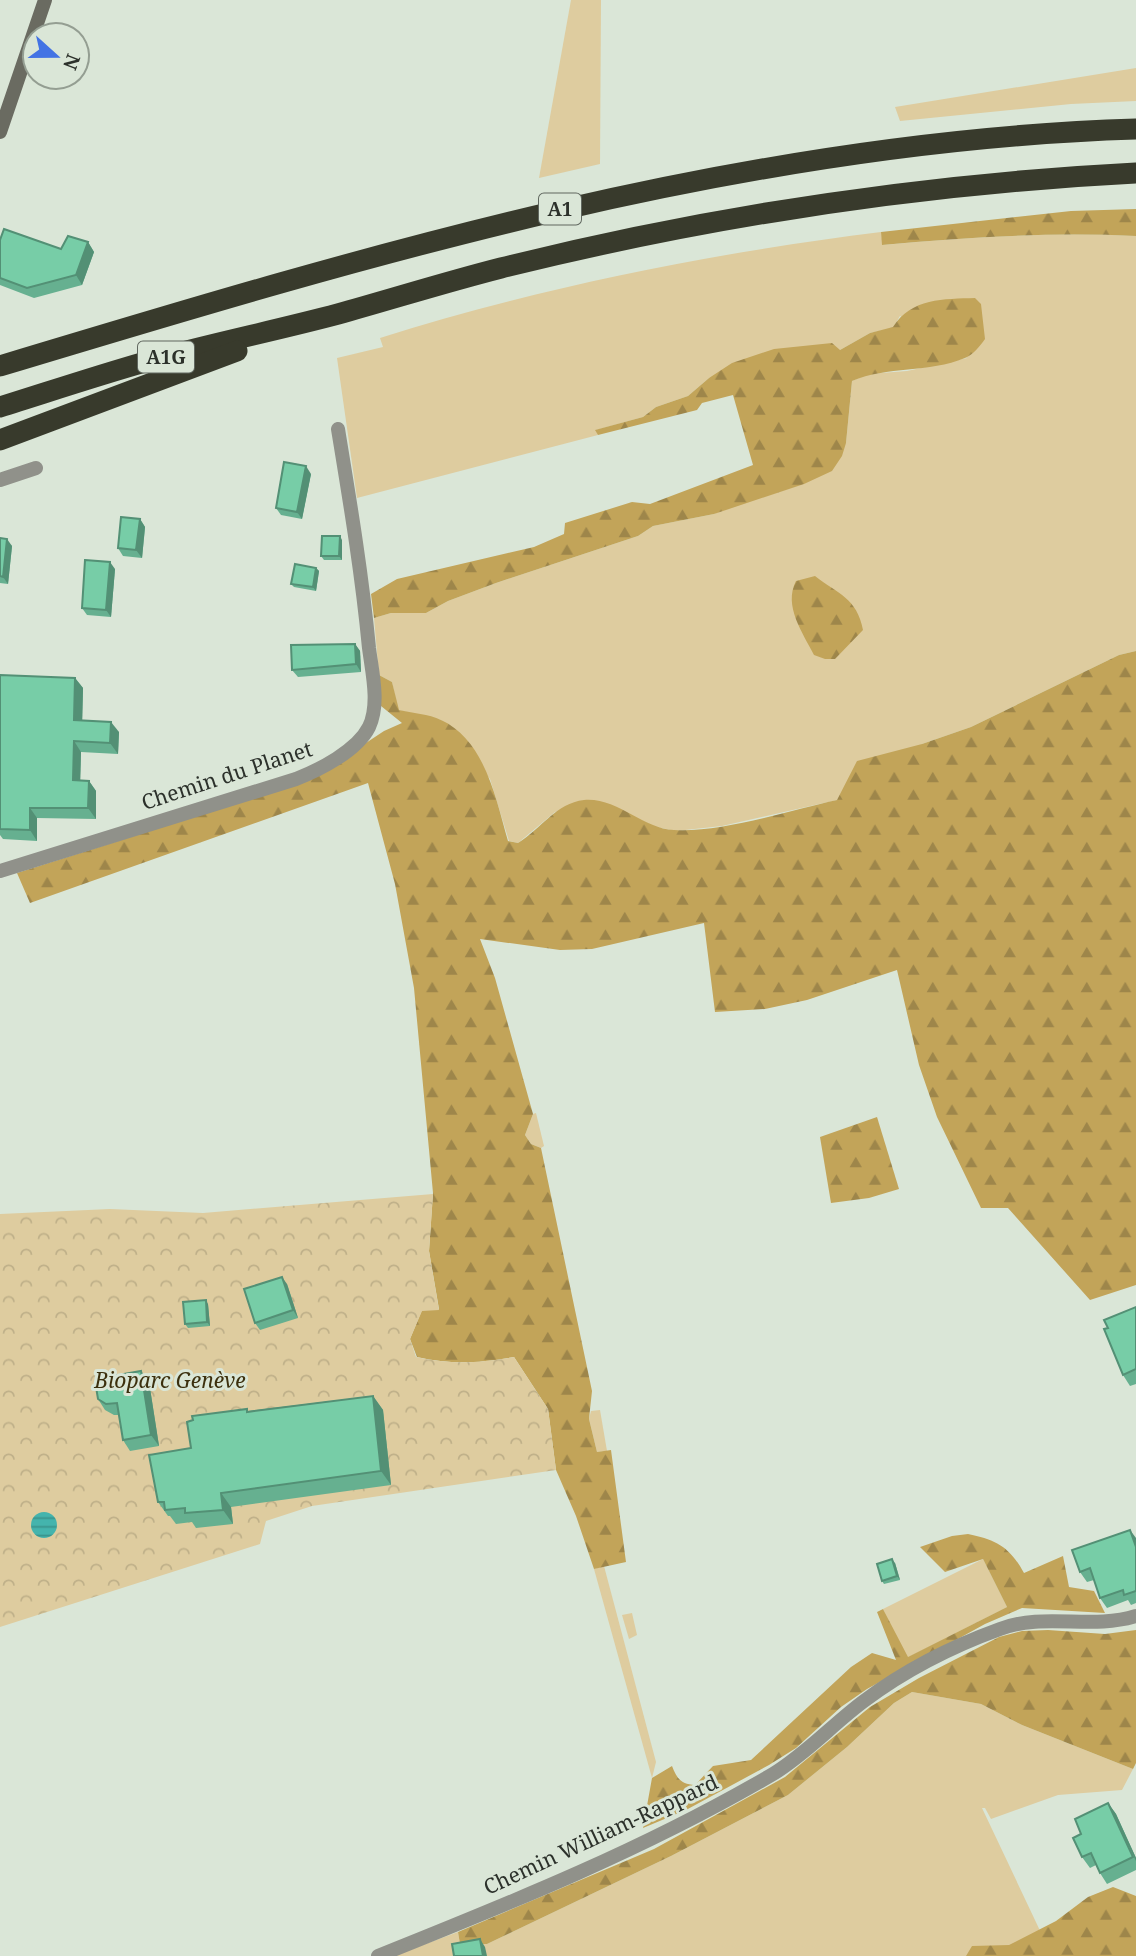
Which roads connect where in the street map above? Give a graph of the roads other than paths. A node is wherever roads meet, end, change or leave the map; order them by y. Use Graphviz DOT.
graph roads {
  1 [pos="45,0"];
  2 [pos="1136,129"];
  3 [pos="0,132"];
  4 [pos="1136,173"];
  5 [pos="335,314"];
  6 [pos="0,366"];
  7 [pos="0,407"];
  8 [pos="338,429"];
  9 [pos="0,440"];
  10 [pos="36,468"];
  11 [pos="0,480"];
  12 [pos="0,871"];
  13 [pos="1136,1616"];
  14 [pos="378,1956"];
  1 -- 3 [label="street"];
  2 -- 6 [label="highway, A1"];
  4 -- 5 [label="highway, A1"];
  5 -- 7 [label="highway, A1G"];
  5 -- 9 [label="highway, A1"];
  8 -- 12 [label="street, Chemin du Planet"];
  10 -- 11 [label="street"];
  13 -- 14 [label="street, Chemin William-Rappard"];
}
